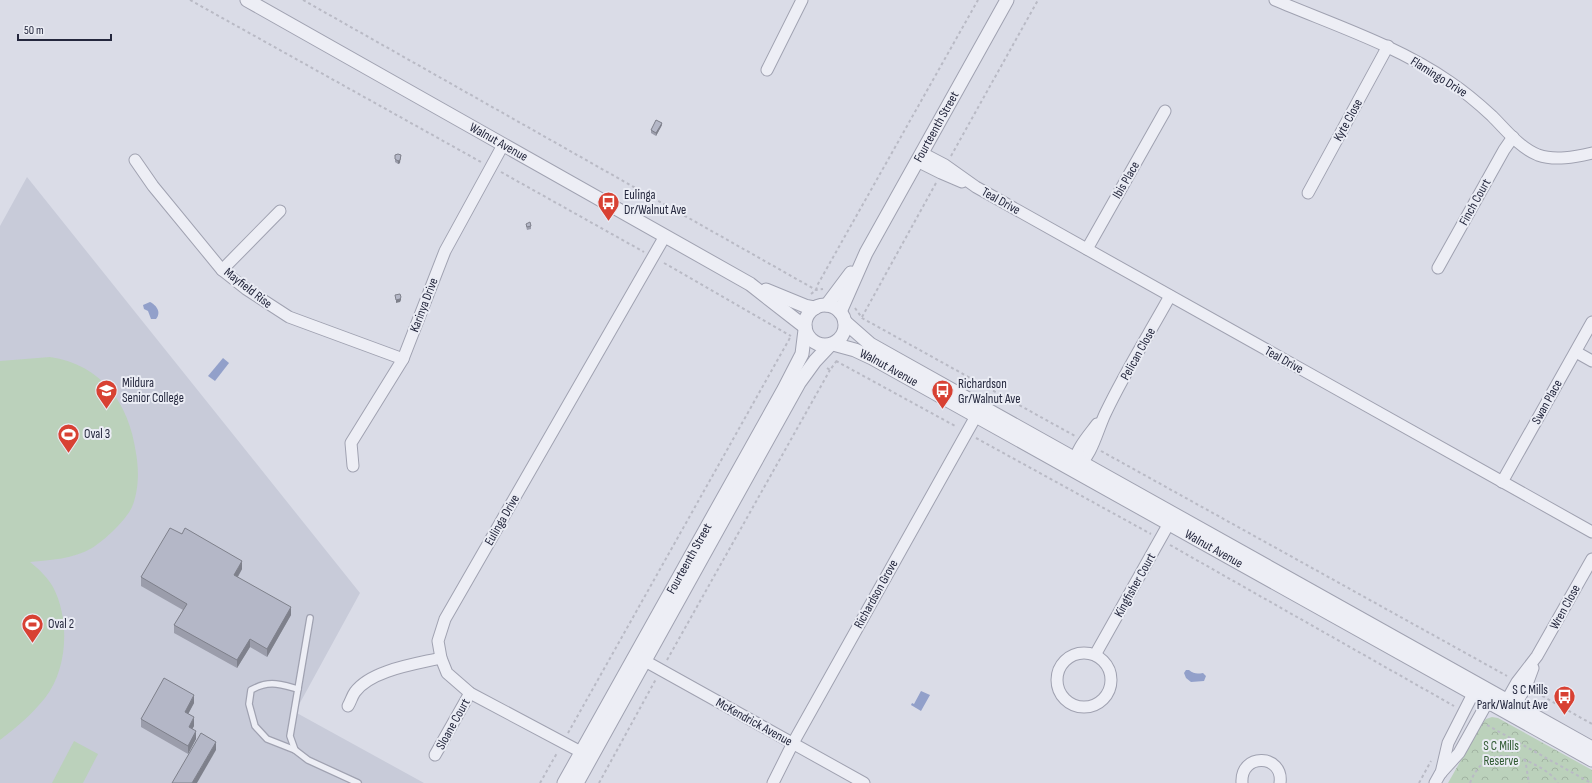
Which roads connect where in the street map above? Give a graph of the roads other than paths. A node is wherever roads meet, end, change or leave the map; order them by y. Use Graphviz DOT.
graph roads {
  1 [pos="247,0"];
  2 [pos="802,0"];
  3 [pos="1007,0"];
  4 [pos="1275,0"];
  5 [pos="1388,46"];
  6 [pos="767,70"];
  7 [pos="1165,111"];
  8 [pos="1513,137"];
  9 [pos="503,145"];
  10 [pos="1592,153"];
  11 [pos="920,157"];
  12 [pos="135,160"];
  13 [pos="1308,193"];
  14 [pos="280,211"];
  15 [pos="665,236"];
  16 [pos="1087,249"];
  17 [pos="1438,268"];
  18 [pos="222,270"];
  19 [pos="750,284"];
  20 [pos="1170,296"];
  21 [pos="840,297"];
  22 [pos="821,307"];
  23 [pos="842,317"];
  24 [pos="1592,322"];
  25 [pos="805,329"];
  26 [pos="832,344"];
  27 [pos="1576,352"];
  28 [pos="403,359"];
  29 [pos="1592,361"];
  30 [pos="978,411"];
  31 [pos="1077,464"];
  32 [pos="354,466"];
  33 [pos="1502,482"];
  34 [pos="1171,519"];
  35 [pos="1592,532"];
  36 [pos="1592,559"];
  37 [pos="310,618"];
  38 [pos="1095,655"];
  39 [pos="441,658"];
  40 [pos="645,661"];
  41 [pos="298,689"];
  42 [pos="1476,689"];
  43 [pos="470,693"];
  44 [pos="1490,697"];
  45 [pos="348,706"];
  46 [pos="1509,707"];
  47 [pos="793,743"];
  48 [pos="1592,748"];
  49 [pos="294,750"];
  50 [pos="581,752"];
  51 [pos="435,755"];
  52 [pos="1592,760"];
  53 [pos="1438,778"];
  54 [pos="358,783"];
  55 [pos="564,783"];
  56 [pos="577,783"];
  57 [pos="773,783"];
  58 [pos="864,783"];
  59 [pos="1242,783"];
  60 [pos="1280,783"];
  1 -- 9 [label="street, Walnut Avenue"];
  2 -- 6 [label="street"];
  3 -- 11 [label="street, Fourteenth Street"];
  4 -- 5 [label="street, Flamingo Drive"];
  5 -- 8 [label="street, Flamingo Drive"];
  5 -- 13 [label="street, Kyte Close"];
  7 -- 16 [label="street, Ibis Place"];
  8 -- 10 [label="street, Flamingo Drive"];
  8 -- 17 [label="street, Finch Court"];
  9 -- 15 [label="street, Walnut Avenue"];
  9 -- 28 [label="street, Karinya Drive"];
  11 -- 16 [label="street, Teal Drive"];
  11 -- 21 [label="street, Fourteenth Street"];
  12 -- 18 [label="street, Mayfield Rise"];
  14 -- 18 [label="street"];
  15 -- 19 [label="street, Walnut Avenue"];
  15 -- 39 [label="street, Eulinga Drive"];
  16 -- 20 [label="street, Teal Drive"];
  18 -- 28 [label="street, Mayfield Rise"];
  19 -- 22 [label="street, Walnut Avenue"];
  19 -- 25 [label="street, Walnut Avenue"];
  20 -- 31 [label="street, Pelican Close"];
  20 -- 33 [label="street, Teal Drive"];
  21 -- 22 [label="street, Fourteenth Street"];
  21 -- 23 [label="street, Fourteenth Street"];
  22 -- 23 [label="street"];
  22 -- 25 [label="street"];
  23 -- 26 [label="street"];
  23 -- 30 [label="street, Walnut Avenue"];
  24 -- 27 [label="street, Swan Place"];
  25 -- 26 [label="street"];
  25 -- 50 [label="street, Fourteenth Street"];
  26 -- 30 [label="street, Walnut Avenue"];
  26 -- 40 [label="street, Fourteenth Street"];
  27 -- 29 [label="street"];
  27 -- 33 [label="street, Swan Place"];
  28 -- 32 [label="street, Karinya Drive"];
  30 -- 31 [label="street, Walnut Avenue"];
  30 -- 47 [label="street, Richardson Grove"];
  31 -- 34 [label="street, Walnut Avenue"];
  33 -- 35 [label="street, Teal Drive"];
  34 -- 38 [label="street, Kingfisher Court"];
  34 -- 42 [label="street, Walnut Avenue"];
  36 -- 46 [label="street, Wren Close"];
  37 -- 41 [label="lane"];
  38 -- 38 [label="street"];
  39 -- 43 [label="street, Eulinga Drive"];
  39 -- 45 [label="street"];
  40 -- 47 [label="street, McKendrick Avenue"];
  40 -- 56 [label="street, Fourteenth Street"];
  41 -- 49 [label="lane"];
  41 -- 49 [label="lane"];
  42 -- 44 [label="street, Walnut Avenue"];
  42 -- 53 [label="street"];
  43 -- 50 [label="street, Eulinga Drive"];
  43 -- 51 [label="street, Sloane Court"];
  44 -- 46 [label="street, Walnut Avenue"];
  44 -- 53 [label="street"];
  46 -- 48 [label="street, Walnut Avenue"];
  46 -- 52 [label="street, Walnut Avenue"];
  47 -- 57 [label="street, Richardson Grove"];
  47 -- 58 [label="street, McKendrick Avenue"];
  49 -- 54 [label="lane"];
  50 -- 55 [label="street, Fourteenth Street"];
  59 -- 60 [label="street"];
}
